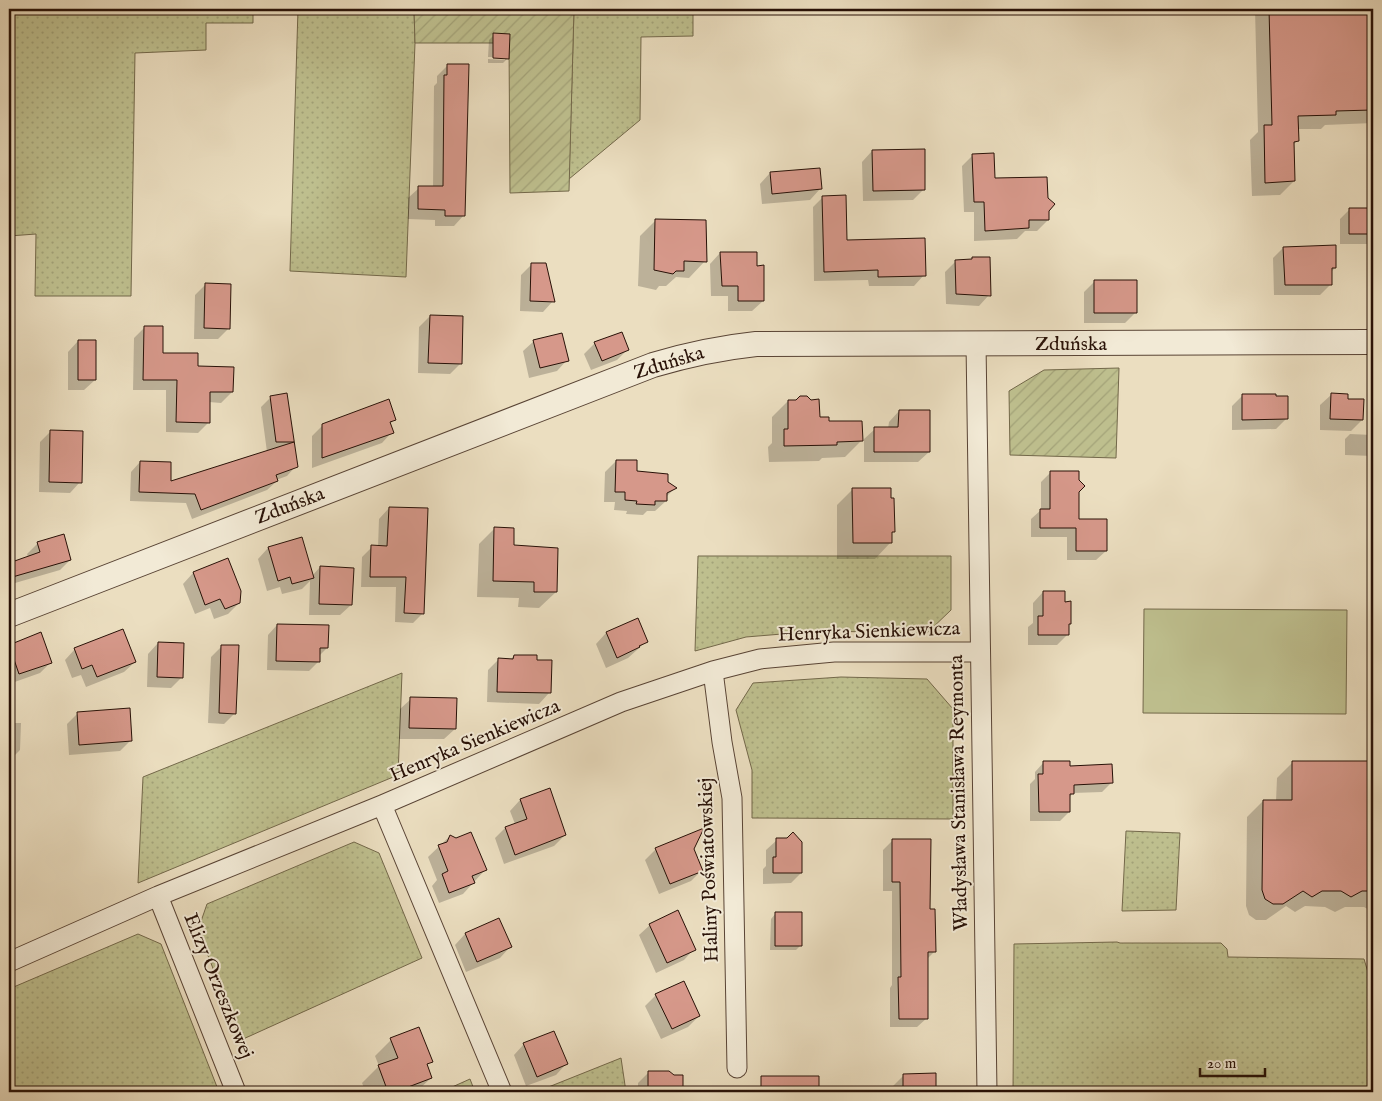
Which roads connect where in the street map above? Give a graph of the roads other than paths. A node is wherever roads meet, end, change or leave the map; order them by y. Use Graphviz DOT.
graph roads {
  1 [pos="1373,342"];
  2 [pos="976,343"];
  3 [pos="9,615"];
  4 [pos="980,652"];
  5 [pos="713,671"];
  6 [pos="382,805"];
  7 [pos="158,896"];
  8 [pos="9,962"];
  9 [pos="736,1068"];
  10 [pos="236,1092"];
  11 [pos="502,1092"];
  12 [pos="987,1092"];
  1 -- 2 [label="street, Zduńska"];
  2 -- 3 [label="street, Zduńska"];
  2 -- 4 [label="street, Władysława Stanisława Reymonta"];
  4 -- 5 [label="street, Henryka Sienkiewicza"];
  4 -- 12 [label="street, Władysława Stanisława Reymonta"];
  5 -- 6 [label="street, Henryka Sienkiewicza"];
  5 -- 9 [label="street, Haliny Poświatowskiej"];
  6 -- 7 [label="street, Henryka Sienkiewicza"];
  6 -- 11 [label="street"];
  7 -- 8 [label="street, Henryka Sienkiewicza"];
  7 -- 10 [label="street, Elizy Orzeszkowej"];
}
